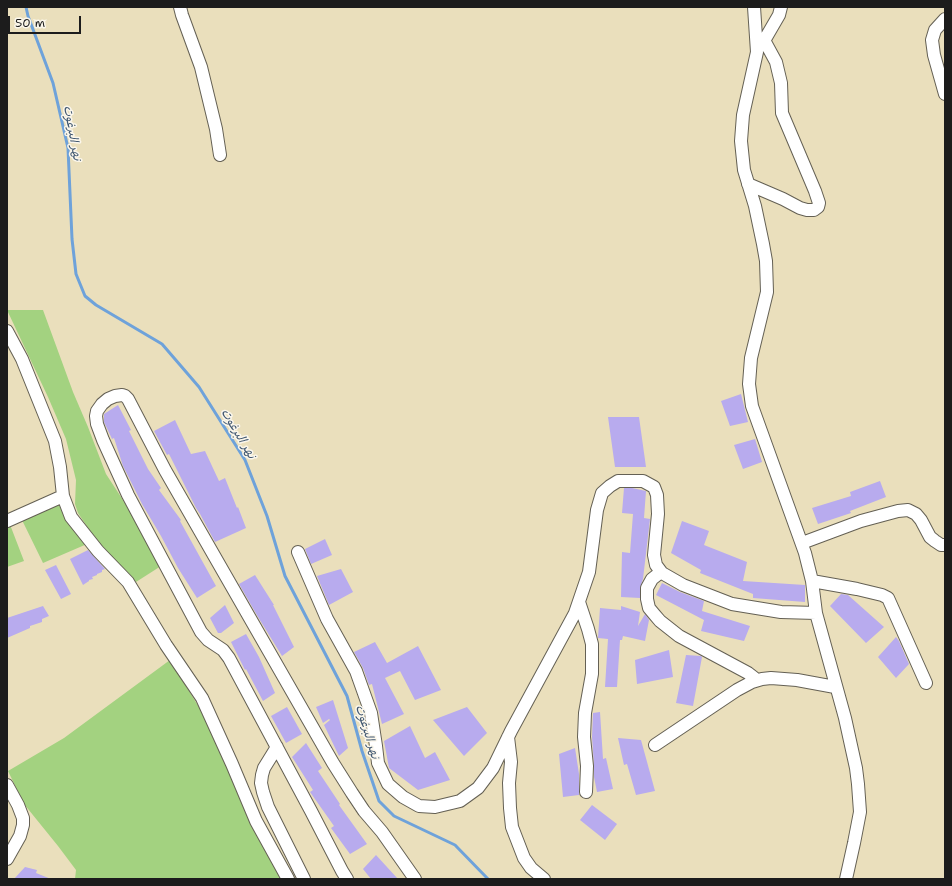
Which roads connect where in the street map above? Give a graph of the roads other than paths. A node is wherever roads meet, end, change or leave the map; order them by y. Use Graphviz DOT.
graph roads {
  1 [pos="180,7"];
  2 [pos="754,7"];
  3 [pos="781,7"];
  4 [pos="945,19"];
  5 [pos="764,40"];
  6 [pos="757,52"];
  7 [pos="945,94"];
  8 [pos="220,155"];
  9 [pos="748,184"];
  10 [pos="7,331"];
  11 [pos="63,496"];
  12 [pos="7,521"];
  13 [pos="802,544"];
  14 [pos="945,545"];
  15 [pos="298,552"];
  16 [pos="661,572"];
  17 [pos="812,581"];
  18 [pos="579,602"];
  19 [pos="816,613"];
  20 [pos="757,680"];
  21 [pos="926,683"];
  22 [pos="835,687"];
  23 [pos="508,736"];
  24 [pos="655,745"];
  25 [pos="277,747"];
  26 [pos="7,785"];
  27 [pos="586,792"];
  28 [pos="7,859"];
  29 [pos="288,879"];
  30 [pos="304,879"];
  31 [pos="347,879"];
  32 [pos="415,879"];
  33 [pos="544,879"];
  34 [pos="846,879"];
  1 -- 8 [label="street"];
  2 -- 6 [label="street"];
  3 -- 5 [label="street"];
  4 -- 7 [label="street"];
  5 -- 6 [label="street"];
  5 -- 9 [label="street"];
  6 -- 9 [label="street"];
  9 -- 13 [label="street"];
  10 -- 11 [label="street"];
  11 -- 12 [label="street"];
  11 -- 29 [label="street"];
  13 -- 14 [label="street"];
  13 -- 17 [label="street"];
  15 -- 23 [label="street"];
  16 -- 18 [label="street"];
  16 -- 19 [label="street"];
  16 -- 20 [label="street"];
  17 -- 19 [label="street"];
  17 -- 21 [label="street"];
  18 -- 23 [label="street"];
  18 -- 27 [label="street"];
  19 -- 22 [label="street"];
  20 -- 22 [label="street"];
  20 -- 24 [label="street"];
  22 -- 34 [label="street"];
  23 -- 33 [label="street"];
  25 -- 30 [label="street"];
  25 -- 31 [label="street"];
  25 -- 32 [label="street"];
  26 -- 28 [label="street"];
}
